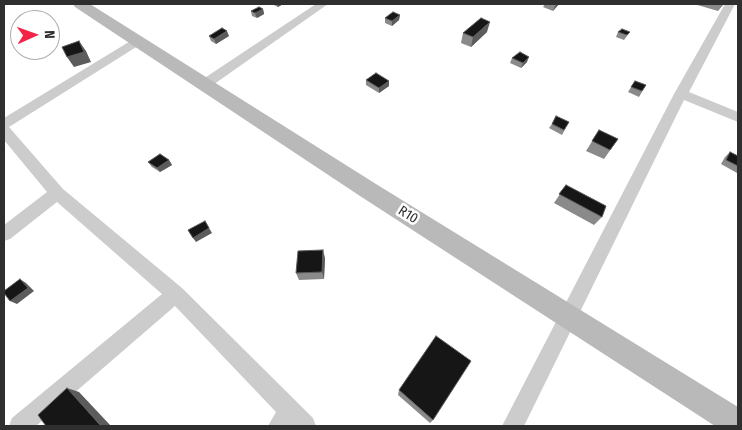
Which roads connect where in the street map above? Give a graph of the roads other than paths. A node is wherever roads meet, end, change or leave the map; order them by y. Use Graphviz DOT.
graph roads {
  1 [pos="80,4"];
  2 [pos="323,4"];
  3 [pos="730,4"];
  4 [pos="137,41"];
  5 [pos="205,84"];
  6 [pos="681,94"];
  7 [pos="738,117"];
  8 [pos="4,124"];
  9 [pos="4,131"];
  10 [pos="57,192"];
  11 [pos="4,234"];
  12 [pos="176,294"];
  13 [pos="568,316"];
  14 [pos="291,422"];
  15 [pos="738,424"];
  16 [pos="20,426"];
  17 [pos="514,426"];
  1 -- 4 [label="main road, R10"];
  2 -- 5 [label="street"];
  3 -- 6 [label="street"];
  4 -- 5 [label="main road, R10"];
  4 -- 8 [label="street"];
  5 -- 13 [label="main road, R10"];
  6 -- 7 [label="street"];
  6 -- 13 [label="street"];
  9 -- 10 [label="street"];
  10 -- 11 [label="street"];
  10 -- 12 [label="street"];
  12 -- 14 [label="street"];
  12 -- 16 [label="street"];
  13 -- 15 [label="main road, R10"];
  13 -- 17 [label="street"];
}
